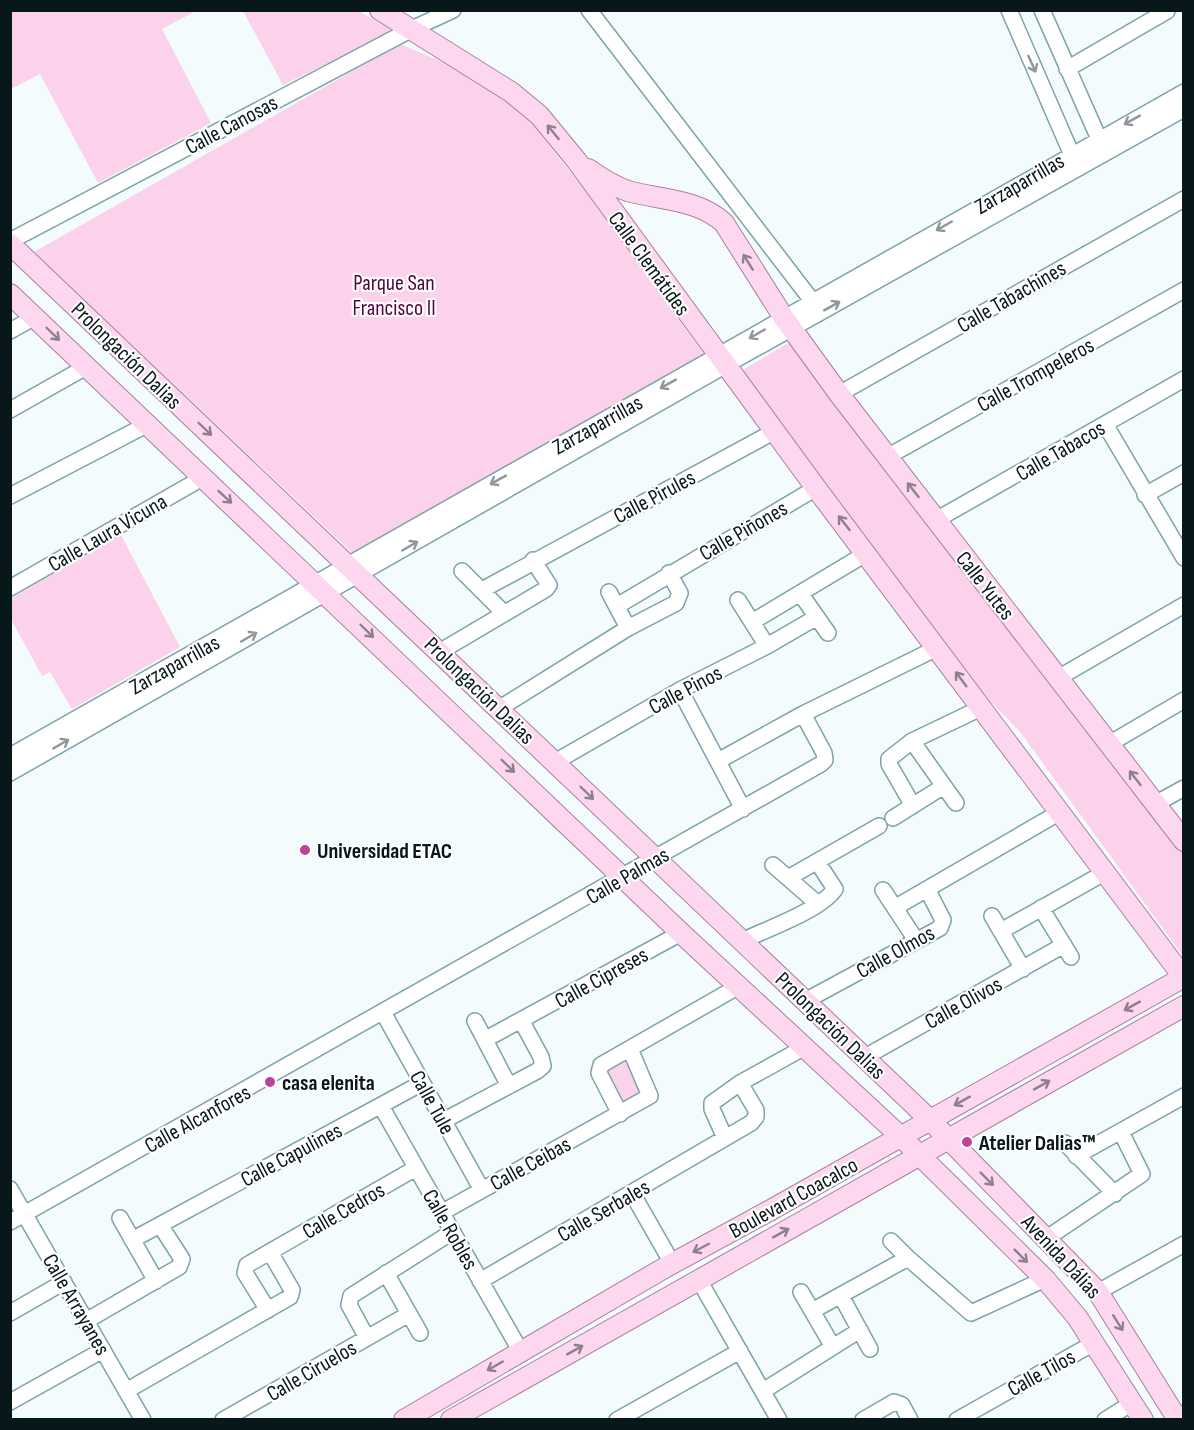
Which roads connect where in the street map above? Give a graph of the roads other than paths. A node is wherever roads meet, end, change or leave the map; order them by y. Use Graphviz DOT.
graph roads {
  1 [pos="380,10"];
  2 [pos="453,10"];
  3 [pos="589,10"];
  4 [pos="1009,10"];
  5 [pos="1042,10"];
  6 [pos="1167,11"];
  7 [pos="412,29"];
  8 [pos="1067,69"];
  9 [pos="1184,92"];
  10 [pos="1184,109"];
  11 [pos="1098,139"];
  12 [pos="1106,153"];
  13 [pos="576,160"];
  14 [pos="1075,160"];
  15 [pos="1184,199"];
  16 [pos="10,242"];
  17 [pos="1184,290"];
  18 [pos="10,294"];
  19 [pos="813,302"];
  20 [pos="35,317"];
  21 [pos="787,323"];
  22 [pos="10,331"];
  23 [pos="722,360"];
  24 [pos="87,367"];
  25 [pos="1184,379"];
  26 [pos="839,394"];
  27 [pos="10,410"];
  28 [pos="148,424"];
  29 [pos="1105,424"];
  30 [pos="775,431"];
  31 [pos="887,457"];
  32 [pos="1184,473"];
  33 [pos="204,477"];
  34 [pos="816,488"];
  35 [pos="1145,495"];
  36 [pos="10,496"];
  37 [pos="936,520"];
  38 [pos="867,553"];
  39 [pos="1184,558"];
  40 [pos="533,560"];
  41 [pos="353,570"];
  42 [pos="462,570"];
  43 [pos="669,573"];
  44 [pos="10,588"];
  45 [pos="322,588"];
  46 [pos="482,590"];
  47 [pos="800,593"];
  48 [pos="738,600"];
  49 [pos="1184,605"];
  50 [pos="504,613"];
  51 [pos="817,617"];
  52 [pos="752,622"];
  53 [pos="628,628"];
  54 [pos="828,633"];
  55 [pos="768,646"];
  56 [pos="937,648"];
  57 [pos="441,651"];
  58 [pos="1058,678"];
  59 [pos="680,690"];
  60 [pos="1184,700"];
  61 [pos="500,708"];
  62 [pos="986,711"];
  63 [pos="803,714"];
  64 [pos="912,741"];
  65 [pos="1108,744"];
  66 [pos="10,756"];
  67 [pos="718,761"];
  68 [pos="555,762"];
  69 [pos="10,773"];
  70 [pos="944,786"];
  71 [pos="1184,788"];
  72 [pos="956,803"];
  73 [pos="912,804"];
  74 [pos="1155,804"];
  75 [pos="743,809"];
  76 [pos="1060,812"];
  77 [pos="1184,841"];
  78 [pos="655,858"];
  79 [pos="818,863"];
  80 [pos="773,865"];
  81 [pos="1110,872"];
  82 [pos="624,877"];
  83 [pos="788,878"];
  84 [pos="927,889"];
  85 [pos="883,890"];
  86 [pos="818,904"];
  87 [pos="896,907"];
  88 [pos="1041,908"];
  89 [pos="992,916"];
  90 [pos="1001,931"];
  91 [pos="681,933"];
  92 [pos="744,940"];
  93 [pos="916,940"];
  94 [pos="1184,962"];
  95 [pos="1023,969"];
  96 [pos="1183,978"];
  97 [pos="739,986"];
  98 [pos="805,1001"];
  99 [pos="1184,1005"];
  100 [pos="384,1014"];
  101 [pos="520,1020"];
  102 [pos="475,1021"];
  103 [pos="486,1039"];
  104 [pos="805,1047"];
  105 [pos="630,1049"];
  106 [pos="865,1057"];
  107 [pos="422,1083"];
  108 [pos="740,1083"];
  109 [pos="509,1086"];
  110 [pos="1184,1096"];
  111 [pos="381,1106"];
  112 [pos="620,1114"];
  113 [pos="929,1119"];
  114 [pos="443,1121"];
  115 [pos="1121,1132"];
  116 [pos="900,1136"];
  117 [pos="725,1138"];
  118 [pos="946,1138"];
  119 [pos="1065,1143"];
  120 [pos="920,1156"];
  121 [pos="1076,1156"];
  122 [pos="416,1168"];
  123 [pos="10,1189"];
  124 [pos="482,1190"];
  125 [pos="632,1193"];
  126 [pos="1115,1194"];
  127 [pos="441,1213"];
  128 [pos="25,1214"];
  129 [pos="120,1218"];
  130 [pos="10,1222"];
  131 [pos="160,1225"];
  132 [pos="452,1232"];
  133 [pos="1047,1238"];
  134 [pos="132,1240"];
  135 [pos="891,1240"];
  136 [pos="1184,1244"];
  137 [pos="270,1252"];
  138 [pos="908,1258"];
  139 [pos="672,1263"];
  140 [pos="386,1273"];
  141 [pos="1045,1279"];
  142 [pos="699,1280"];
  143 [pos="156,1281"];
  144 [pos="480,1281"];
  145 [pos="64,1282"];
  146 [pos="801,1292"];
  147 [pos="1098,1292"];
  148 [pos="841,1296"];
  149 [pos="268,1310"];
  150 [pos="813,1311"];
  151 [pos="10,1313"];
  152 [pos="409,1314"];
  153 [pos="86,1321"];
  154 [pos="860,1330"];
  155 [pos="420,1333"];
  156 [pos="367,1338"];
  157 [pos="1094,1343"];
  158 [pos="833,1347"];
  159 [pos="870,1349"];
  160 [pos="103,1350"];
  161 [pos="740,1351"];
  162 [pos="521,1352"];
  163 [pos="126,1391"];
  164 [pos="763,1391"];
  165 [pos="10,1402"];
  166 [pos="1138,1411"];
  167 [pos="137,1418"];
  168 [pos="223,1419"];
  169 [pos="404,1419"];
  170 [pos="451,1419"];
  171 [pos="617,1419"];
  172 [pos="779,1419"];
  173 [pos="865,1419"];
  174 [pos="910,1419"];
  175 [pos="957,1419"];
  176 [pos="1105,1419"];
  177 [pos="1178,1419"];
  1 -- 7 [label="main road, Calle Clemátides"];
  2 -- 7 [label="street, Calle Canosas"];
  3 -- 19 [label="street"];
  4 -- 14 [label="street, one-way"];
  5 -- 8 [label="street"];
  6 -- 8 [label="street"];
  13 -- 7 [label="main road, Calle Clemátides, one-way"];
  7 -- 16 [label="street, Calle Canosas"];
  8 -- 11 [label="street"];
  9 -- 11 [label="street, Zarzaparrillas, one-way"];
  10 -- 12 [label="street, Zarzaparrillas"];
  11 -- 12 [label="street"];
  11 -- 14 [label="street, Zarzaparrillas"];
  12 -- 14 [label="street, Zarzaparrillas"];
  21 -- 13 [label="main road, Calle Clemátides, one-way"];
  13 -- 23 [label="main road, Calle Clemátides"];
  14 -- 19 [label="street, Zarzaparrillas, one-way"];
  21 -- 14 [label="street, Zarzaparrillas, one-way"];
  15 -- 26 [label="street, Calle Tabachines"];
  16 -- 41 [label="main road, Prolongación Dalias, one-way"];
  17 -- 31 [label="street, Calle Trompeleros"];
  18 -- 20 [label="main road, Prolongación Dalias"];
  19 -- 21 [label="street, Zarzaparrillas"];
  20 -- 22 [label="street"];
  20 -- 24 [label="main road, Prolongación Dalias, one-way"];
  21 -- 23 [label="street, Zarzaparrillas"];
  21 -- 26 [label="main road, Calle Yutes"];
  23 -- 30 [label="main road"];
  23 -- 41 [label="street, Zarzaparrillas"];
  24 -- 27 [label="street"];
  24 -- 28 [label="main road, Prolongación Dalias"];
  25 -- 29 [label="street, Calle Tabacos"];
  26 -- 31 [label="main road, Calle Yutes"];
  28 -- 33 [label="main road, Prolongación Dalias"];
  28 -- 36 [label="street"];
  29 -- 35 [label="street"];
  29 -- 37 [label="street, Calle Tabacos"];
  30 -- 34 [label="main road"];
  30 -- 40 [label="street, Calle Pirules"];
  37 -- 31 [label="main road, Calle Yutes, one-way"];
  32 -- 35 [label="street"];
  33 -- 44 [label="street, Calle Laura Vicuna"];
  33 -- 45 [label="main road, Prolongación Dalias, one-way"];
  38 -- 34 [label="main road, one-way"];
  34 -- 43 [label="street, Calle Piñones"];
  35 -- 39 [label="street"];
  37 -- 58 [label="main road, Calle Yutes"];
  38 -- 47 [label="street"];
  38 -- 56 [label="main road"];
  40 -- 46 [label="street, Calle Pirules"];
  40 -- 50 [label="street"];
  41 -- 45 [label="street, Zarzaparrillas"];
  41 -- 57 [label="main road, Prolongación Dalias"];
  42 -- 46 [label="street"];
  43 -- 53 [label="street"];
  43 -- 53 [label="street, Calle Piñones"];
  45 -- 66 [label="street, Zarzaparrillas"];
  69 -- 45 [label="street, Zarzaparrillas, one-way"];
  45 -- 82 [label="main road, Prolongación Dalias, one-way"];
  46 -- 50 [label="street"];
  47 -- 51 [label="street"];
  47 -- 52 [label="street"];
  48 -- 52 [label="street"];
  49 -- 58 [label="street"];
  50 -- 57 [label="street"];
  51 -- 54 [label="street"];
  51 -- 55 [label="street, Calle Pinos"];
  52 -- 55 [label="street"];
  53 -- 61 [label="street"];
  55 -- 59 [label="street, Calle Pinos"];
  62 -- 56 [label="main road, one-way"];
  56 -- 63 [label="street"];
  57 -- 61 [label="main road, Prolongación Dalias"];
  58 -- 65 [label="main road, Calle Yutes"];
  59 -- 67 [label="street"];
  59 -- 68 [label="street, Calle Pinos"];
  60 -- 65 [label="street"];
  61 -- 68 [label="main road, Prolongación Dalias"];
  62 -- 64 [label="street"];
  62 -- 76 [label="main road"];
  62 -- 81 [label="main road"];
  63 -- 67 [label="street"];
  63 -- 75 [label="street, Calle Palmas"];
  64 -- 70 [label="street"];
  64 -- 73 [label="street"];
  74 -- 65 [label="main road, Calle Yutes, one-way"];
  67 -- 75 [label="street"];
  68 -- 78 [label="main road, Prolongación Dalias, one-way"];
  70 -- 72 [label="street"];
  70 -- 73 [label="street"];
  71 -- 74 [label="street"];
  73 -- 79 [label="street"];
  74 -- 77 [label="main road, Calle Yutes"];
  75 -- 78 [label="street, Calle Palmas"];
  76 -- 81 [label="main road"];
  76 -- 84 [label="street, Calle Olmos"];
  78 -- 82 [label="street, Calle Palmas"];
  78 -- 92 [label="main road, Prolongación Dalias"];
  79 -- 83 [label="street"];
  79 -- 86 [label="street"];
  80 -- 83 [label="street"];
  81 -- 88 [label="street"];
  81 -- 94 [label="main road"];
  81 -- 96 [label="main road"];
  82 -- 91 [label="main road, Prolongación Dalias"];
  82 -- 100 [label="street, Calle Palmas"];
  83 -- 86 [label="street"];
  84 -- 87 [label="street"];
  84 -- 93 [label="street, Calle Olmos"];
  85 -- 87 [label="street"];
  86 -- 92 [label="street"];
  87 -- 93 [label="street"];
  88 -- 90 [label="street"];
  88 -- 95 [label="street"];
  89 -- 90 [label="street, Calle Olivos"];
  90 -- 95 [label="street, Calle Olivos"];
  91 -- 97 [label="main road, Prolongación Dalias"];
  91 -- 101 [label="street, Calle Cipreses"];
  92 -- 98 [label="main road, Prolongación Dalias"];
  93 -- 98 [label="street, Calle Olmos"];
  95 -- 106 [label="street, Calle Olivos"];
  96 -- 113 [label="main road, Boulevard Coacalco, one-way"];
  97 -- 104 [label="main road, Prolongación Dalias"];
  97 -- 105 [label="street"];
  98 -- 106 [label="main road, Prolongación Dalias"];
  118 -- 99 [label="main road, Boulevard Coacalco, one-way"];
  100 -- 107 [label="street, Calle Tule"];
  100 -- 128 [label="street, Calle Alcanfores"];
  101 -- 103 [label="street, Calle Cipreses"];
  101 -- 109 [label="street"];
  102 -- 103 [label="street"];
  103 -- 109 [label="street"];
  104 -- 108 [label="street"];
  104 -- 116 [label="main road, Prolongación Dalias"];
  105 -- 112 [label="street, Calle Ceibas"];
  105 -- 112 [label="street"];
  106 -- 113 [label="main road, Prolongación Dalias"];
  107 -- 111 [label="street, Calle Capulines"];
  107 -- 114 [label="street, Calle Tule"];
  108 -- 117 [label="street"];
  108 -- 117 [label="street, Calle Serbales"];
  109 -- 114 [label="street"];
  110 -- 115 [label="street"];
  111 -- 122 [label="street, Calle Robles"];
  111 -- 131 [label="street, Calle Capulines"];
  112 -- 124 [label="street, Calle Ceibas"];
  113 -- 116 [label="main road, Boulevard Coacalco"];
  113 -- 118 [label="main road, Prolongación Dalias"];
  114 -- 124 [label="street, Calle Tule"];
  115 -- 121 [label="street"];
  115 -- 126 [label="street"];
  116 -- 120 [label="main road, Prolongación Dalias"];
  116 -- 139 [label="main road, Boulevard Coacalco, one-way"];
  117 -- 125 [label="street, Calle Serbales"];
  118 -- 120 [label="main road, Boulevard Coacalco"];
  118 -- 133 [label="main road, Avenida Dálias, one-way"];
  119 -- 121 [label="street"];
  120 -- 141 [label="main road, Avenida Dálias, one-way"];
  142 -- 120 [label="main road, Boulevard Coacalco, one-way"];
  121 -- 126 [label="street"];
  122 -- 127 [label="street, Calle Robles"];
  122 -- 137 [label="street, Calle Cedros"];
  123 -- 128 [label="street, Calle Arrayanes"];
  124 -- 127 [label="street, Calle Ceibas"];
  125 -- 139 [label="street"];
  125 -- 144 [label="street, Calle Serbales"];
  126 -- 133 [label="street"];
  127 -- 132 [label="street, Calle Robles"];
  128 -- 130 [label="street, Calle Alcanfores"];
  128 -- 145 [label="street, Calle Arrayanes"];
  129 -- 134 [label="street"];
  131 -- 134 [label="street, Calle Capulines"];
  131 -- 143 [label="street"];
  132 -- 140 [label="street, Calle Ciruelos"];
  132 -- 144 [label="street, Calle Robles"];
  133 -- 147 [label="main road, Avenida Dálias"];
  134 -- 143 [label="street"];
  135 -- 138 [label="street"];
  136 -- 147 [label="street"];
  137 -- 149 [label="street"];
  137 -- 149 [label="street, Calle Cedros"];
  138 -- 141 [label="street"];
  138 -- 148 [label="street"];
  139 -- 162 [label="main road, Boulevard Coacalco"];
  140 -- 152 [label="street"];
  140 -- 156 [label="street, Calle Ciruelos"];
  141 -- 157 [label="main road, Avenida Dálias"];
  142 -- 161 [label="street"];
  170 -- 142 [label="main road, Boulevard Coacalco, one-way"];
  143 -- 153 [label="street"];
  144 -- 162 [label="street, Calle Robles"];
  145 -- 151 [label="street"];
  145 -- 153 [label="street, Calle Arrayanes"];
  146 -- 150 [label="street"];
  147 -- 177 [label="main road, Avenida Dálias, one-way"];
  148 -- 150 [label="street"];
  148 -- 154 [label="street"];
  149 -- 163 [label="street"];
  150 -- 158 [label="street"];
  152 -- 155 [label="street"];
  152 -- 156 [label="street, Calle Ciruelos"];
  153 -- 160 [label="street, Calle Arrayanes"];
  154 -- 158 [label="street"];
  154 -- 159 [label="street"];
  156 -- 168 [label="street, Calle Ciruelos"];
  157 -- 166 [label="main road, Avenida Dálias"];
  157 -- 175 [label="street, Calle Tilos"];
  158 -- 164 [label="street"];
  160 -- 163 [label="street, Calle Arrayanes"];
  160 -- 165 [label="street"];
  161 -- 164 [label="street"];
  161 -- 171 [label="street"];
  162 -- 169 [label="main road, Boulevard Coacalco, one-way"];
  163 -- 167 [label="street, Calle Arrayanes"];
  164 -- 172 [label="street"];
  166 -- 176 [label="street"];
  173 -- 174 [label="street"];
}
